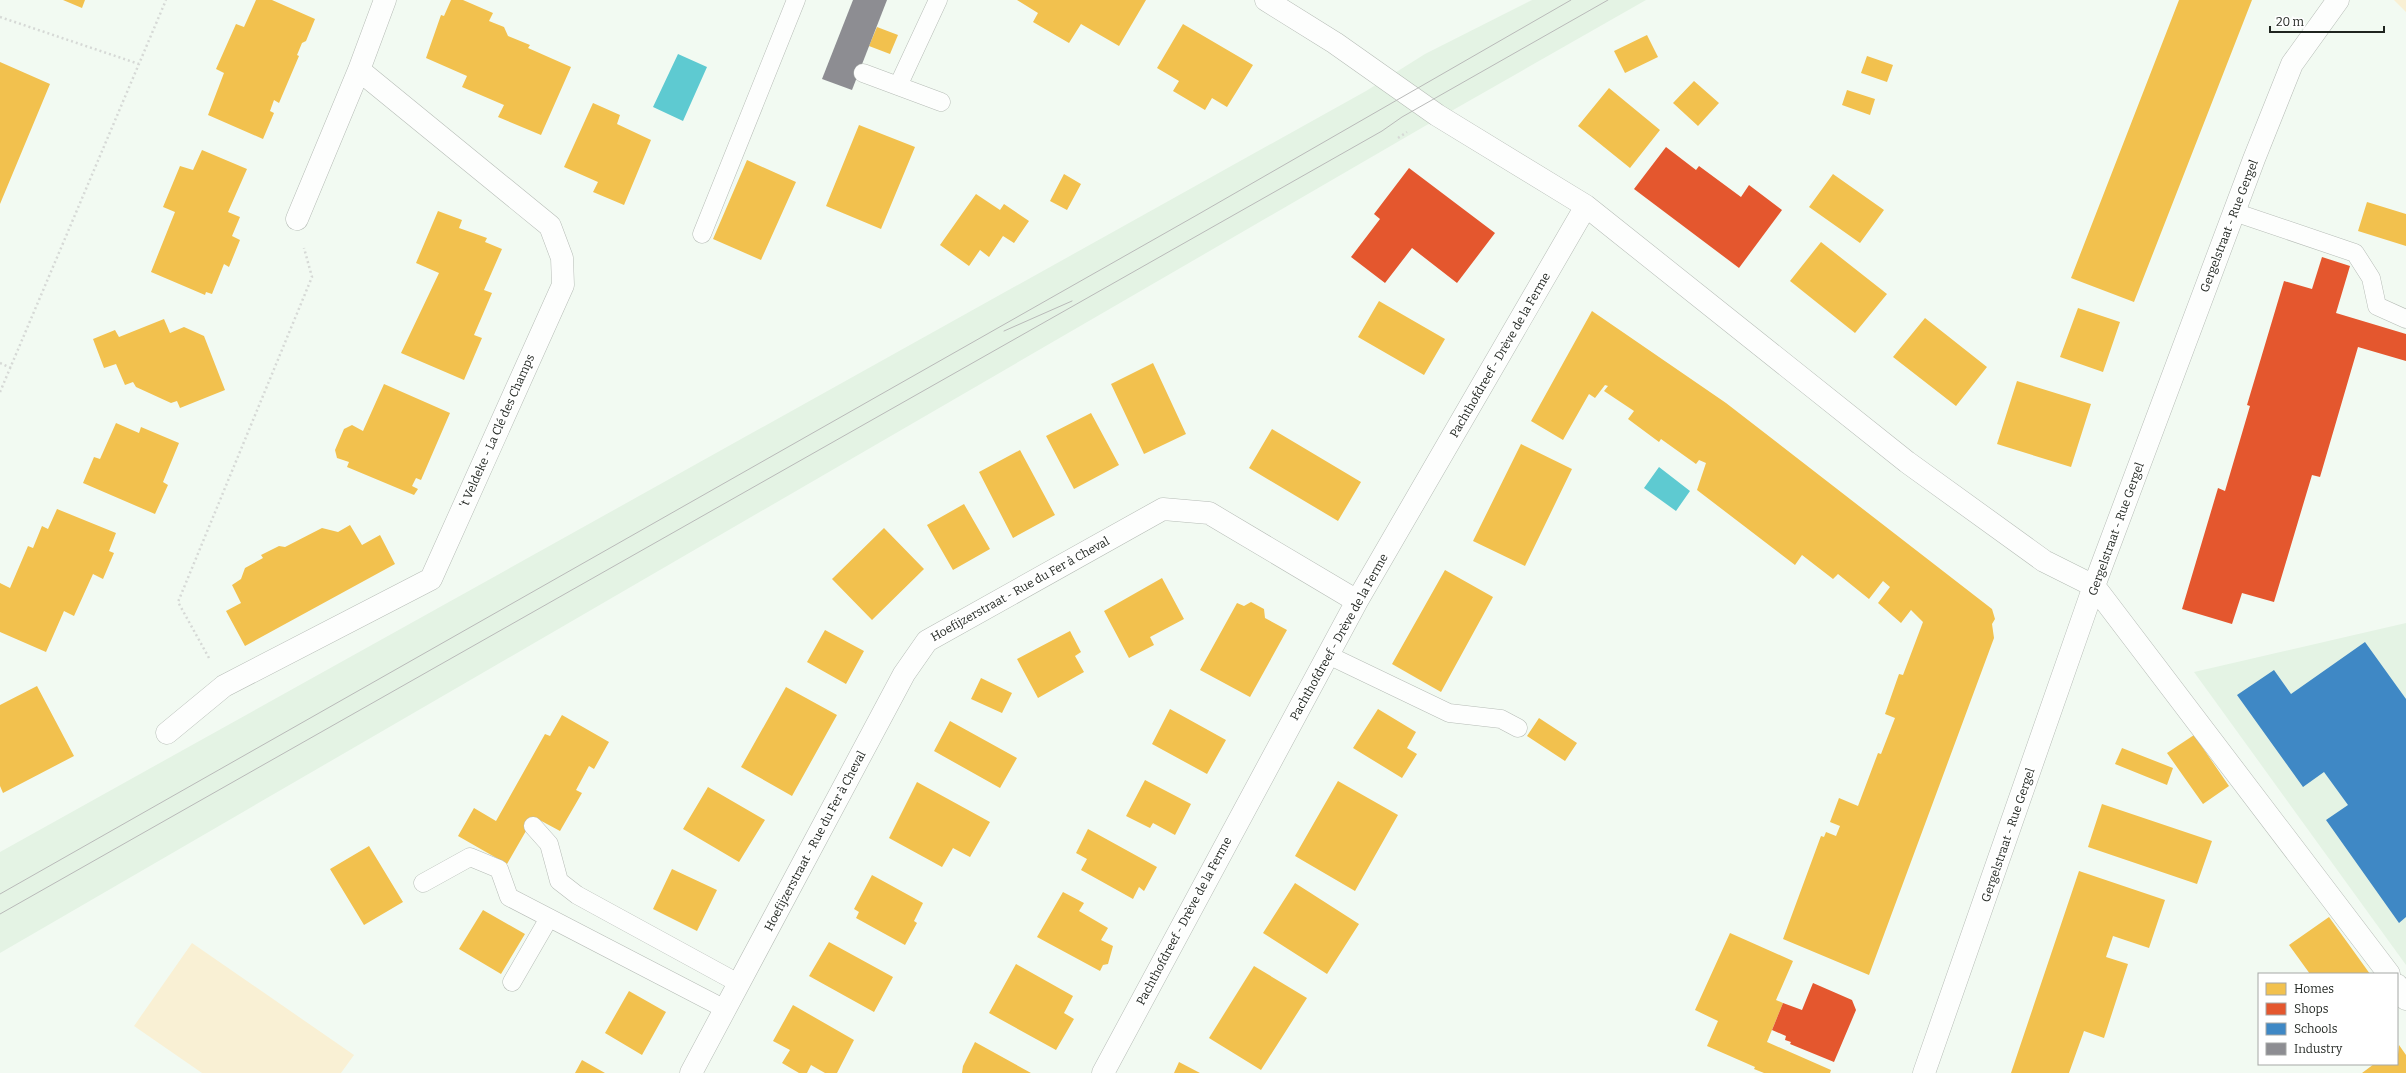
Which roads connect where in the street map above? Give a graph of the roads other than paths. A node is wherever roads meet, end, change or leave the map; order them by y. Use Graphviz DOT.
graph roads {
  1 [pos="385,0"];
  2 [pos="796,0"];
  3 [pos="938,0"];
  4 [pos="1266,0"];
  5 [pos="2338,0"];
  6 [pos="359,70"];
  7 [pos="863,73"];
  8 [pos="898,86"];
  9 [pos="941,102"];
  10 [pos="1586,206"];
  11 [pos="2234,212"];
  12 [pos="297,219"];
  13 [pos="702,234"];
  14 [pos="2406,319"];
  15 [pos="2094,586"];
  16 [pos="1357,601"];
  17 [pos="1328,655"];
  18 [pos="1518,728"];
  19 [pos="167,733"];
  20 [pos="533,826"];
  21 [pos="423,884"];
  22 [pos="549,918"];
  23 [pos="2388,973"];
  24 [pos="512,982"];
  25 [pos="740,984"];
  26 [pos="2398,987"];
  27 [pos="2406,999"];
  28 [pos="725,1010"];
  29 [pos="691,1073"];
  30 [pos="1103,1073"];
  31 [pos="1924,1073"];
  1 -- 6 [label="street"];
  2 -- 13 [label="lane"];
  3 -- 8 [label="lane"];
  4 -- 10 [label="street"];
  5 -- 11 [label="street, Gergelstraat - Rue Gergel"];
  6 -- 12 [label="street"];
  6 -- 19 [label="street, 't Veldeke - La Clé des Champs"];
  7 -- 8 [label="lane"];
  8 -- 9 [label="lane"];
  10 -- 15 [label="street"];
  10 -- 16 [label="street, Pachthofdreef - Drève de la Ferme"];
  11 -- 14 [label="lane"];
  11 -- 15 [label="street, Gergelstraat - Rue Gergel"];
  15 -- 23 [label="street"];
  15 -- 31 [label="street, Gergelstraat - Rue Gergel"];
  16 -- 17 [label="street, Pachthofdreef - Drève de la Ferme"];
  16 -- 25 [label="street, Hoefijzerstraat - Rue du Fer à Cheval"];
  17 -- 18 [label="lane"];
  17 -- 30 [label="street, Pachthofdreef - Drève de la Ferme"];
  20 -- 25 [label="lane"];
  21 -- 22 [label="lane"];
  22 -- 24 [label="lane"];
  22 -- 28 [label="lane"];
  25 -- 28 [label="street, Hoefijzerstraat - Rue du Fer à Cheval"];
  26 -- 27 [label="street"];
  28 -- 29 [label="street, Hoefijzerstraat - Rue du Fer à Cheval"];
}
